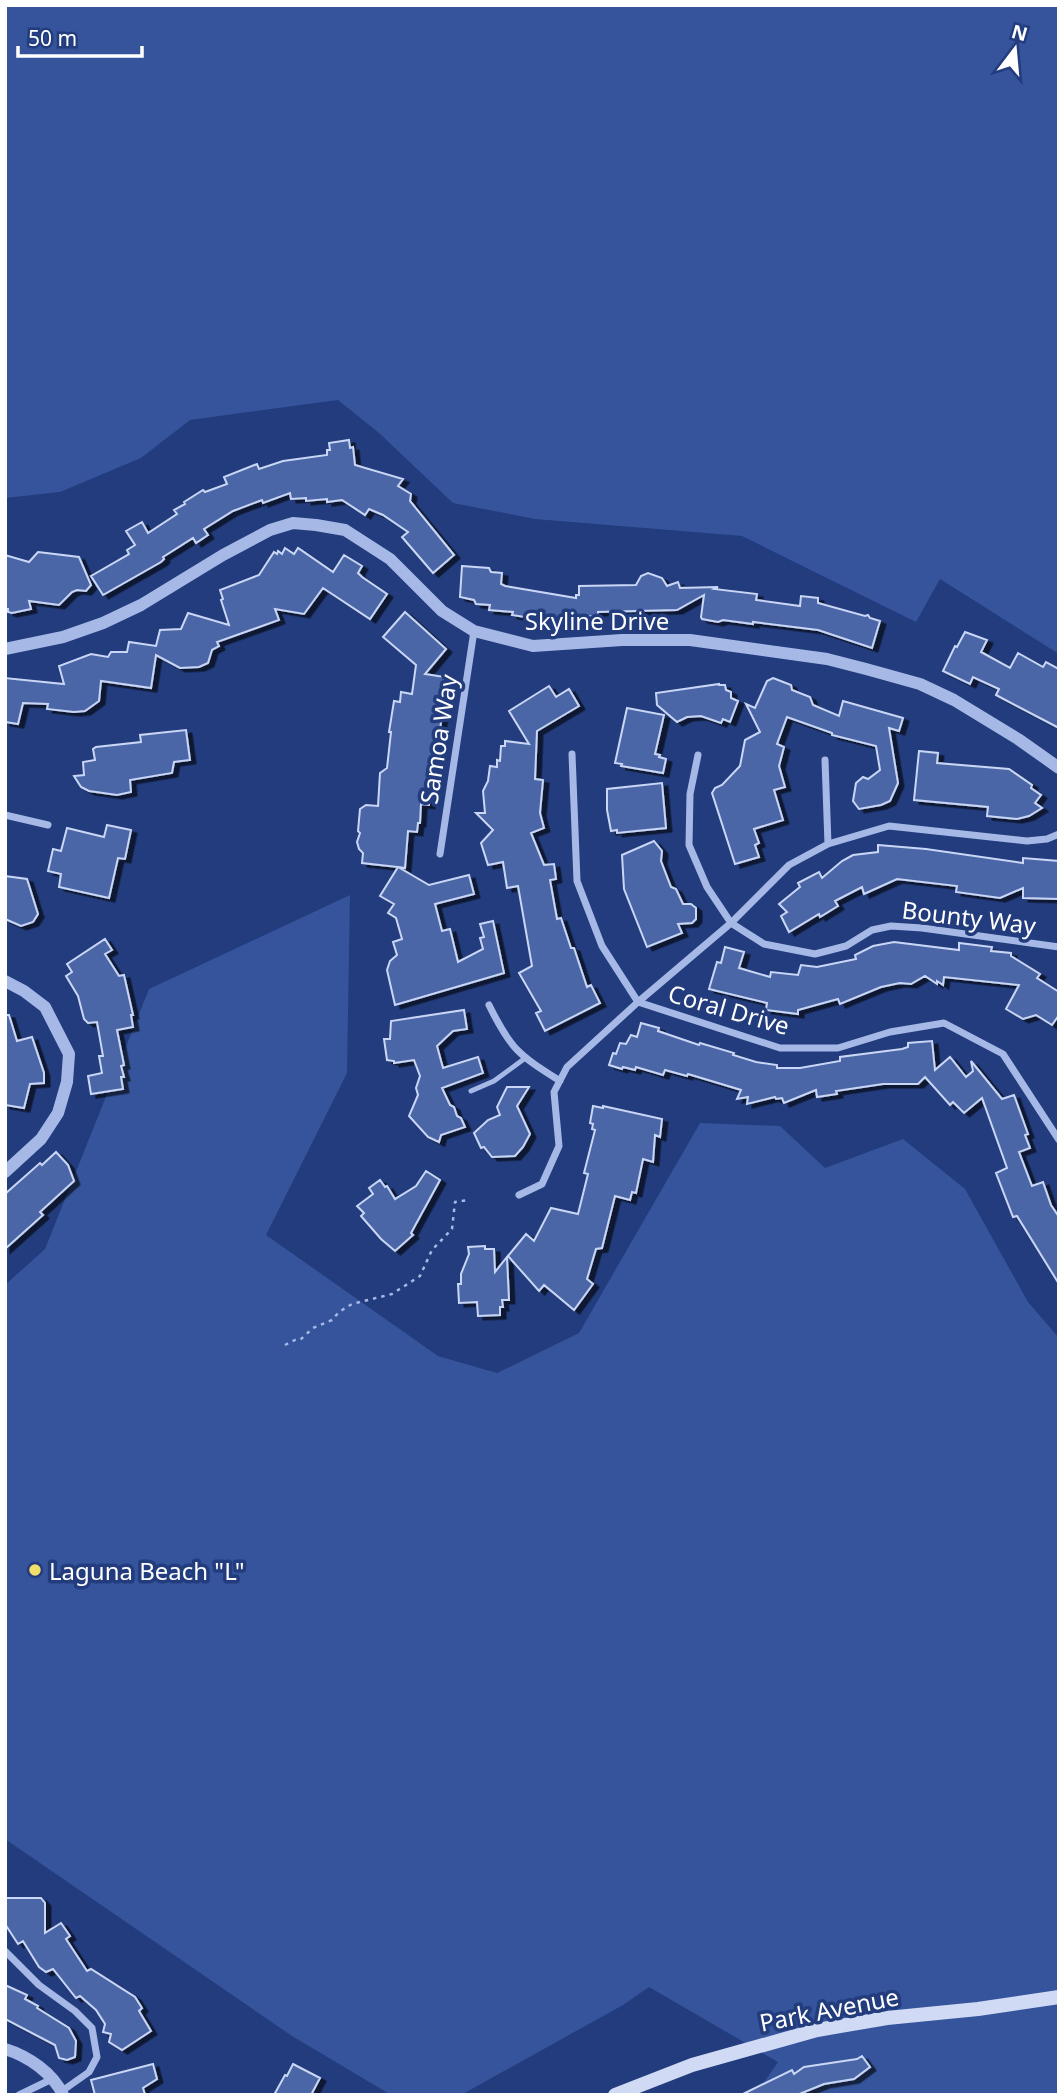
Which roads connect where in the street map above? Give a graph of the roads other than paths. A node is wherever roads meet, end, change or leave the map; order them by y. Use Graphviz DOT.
graph roads {
  1 [pos="474,631"];
  2 [pos="5,649"];
  3 [pos="572,754"];
  4 [pos="698,755"];
  5 [pos="825,760"];
  6 [pos="1059,768"];
  7 [pos="5,815"];
  8 [pos="48,825"];
  9 [pos="1059,834"];
  10 [pos="828,844"];
  11 [pos="440,854"];
  12 [pos="731,923"];
  13 [pos="1059,947"];
  14 [pos="5,981"];
  15 [pos="638,1002"];
  16 [pos="489,1005"];
  17 [pos="524,1059"];
  18 [pos="560,1081"];
  19 [pos="471,1091"];
  20 [pos="1059,1140"];
  21 [pos="5,1172"];
  22 [pos="519,1195"];
  23 [pos="5,1951"];
  24 [pos="1059,1997"];
  25 [pos="5,2049"];
  26 [pos="52,2079"];
  27 [pos="63,2093"];
  28 [pos="19,2095"];
  29 [pos="615,2095"];
  1 -- 2 [label="street, Skyline Drive"];
  1 -- 6 [label="street, Skyline Drive"];
  1 -- 11 [label="street, Samoa Way"];
  3 -- 15 [label="street, Coral Drive"];
  4 -- 12 [label="street, Bounty Way"];
  5 -- 10 [label="street"];
  7 -- 8 [label="street"];
  9 -- 10 [label="street"];
  10 -- 12 [label="street"];
  12 -- 13 [label="street, Bounty Way"];
  12 -- 15 [label="street"];
  14 -- 21 [label="street"];
  15 -- 18 [label="street"];
  15 -- 20 [label="street, Coral Drive"];
  16 -- 17 [label="street"];
  17 -- 18 [label="street"];
  17 -- 19 [label="lane"];
  18 -- 22 [label="street"];
  23 -- 27 [label="street"];
  24 -- 29 [label="main road, Park Avenue"];
  25 -- 26 [label="street"];
  26 -- 27 [label="street"];
  26 -- 28 [label="street"];
}
